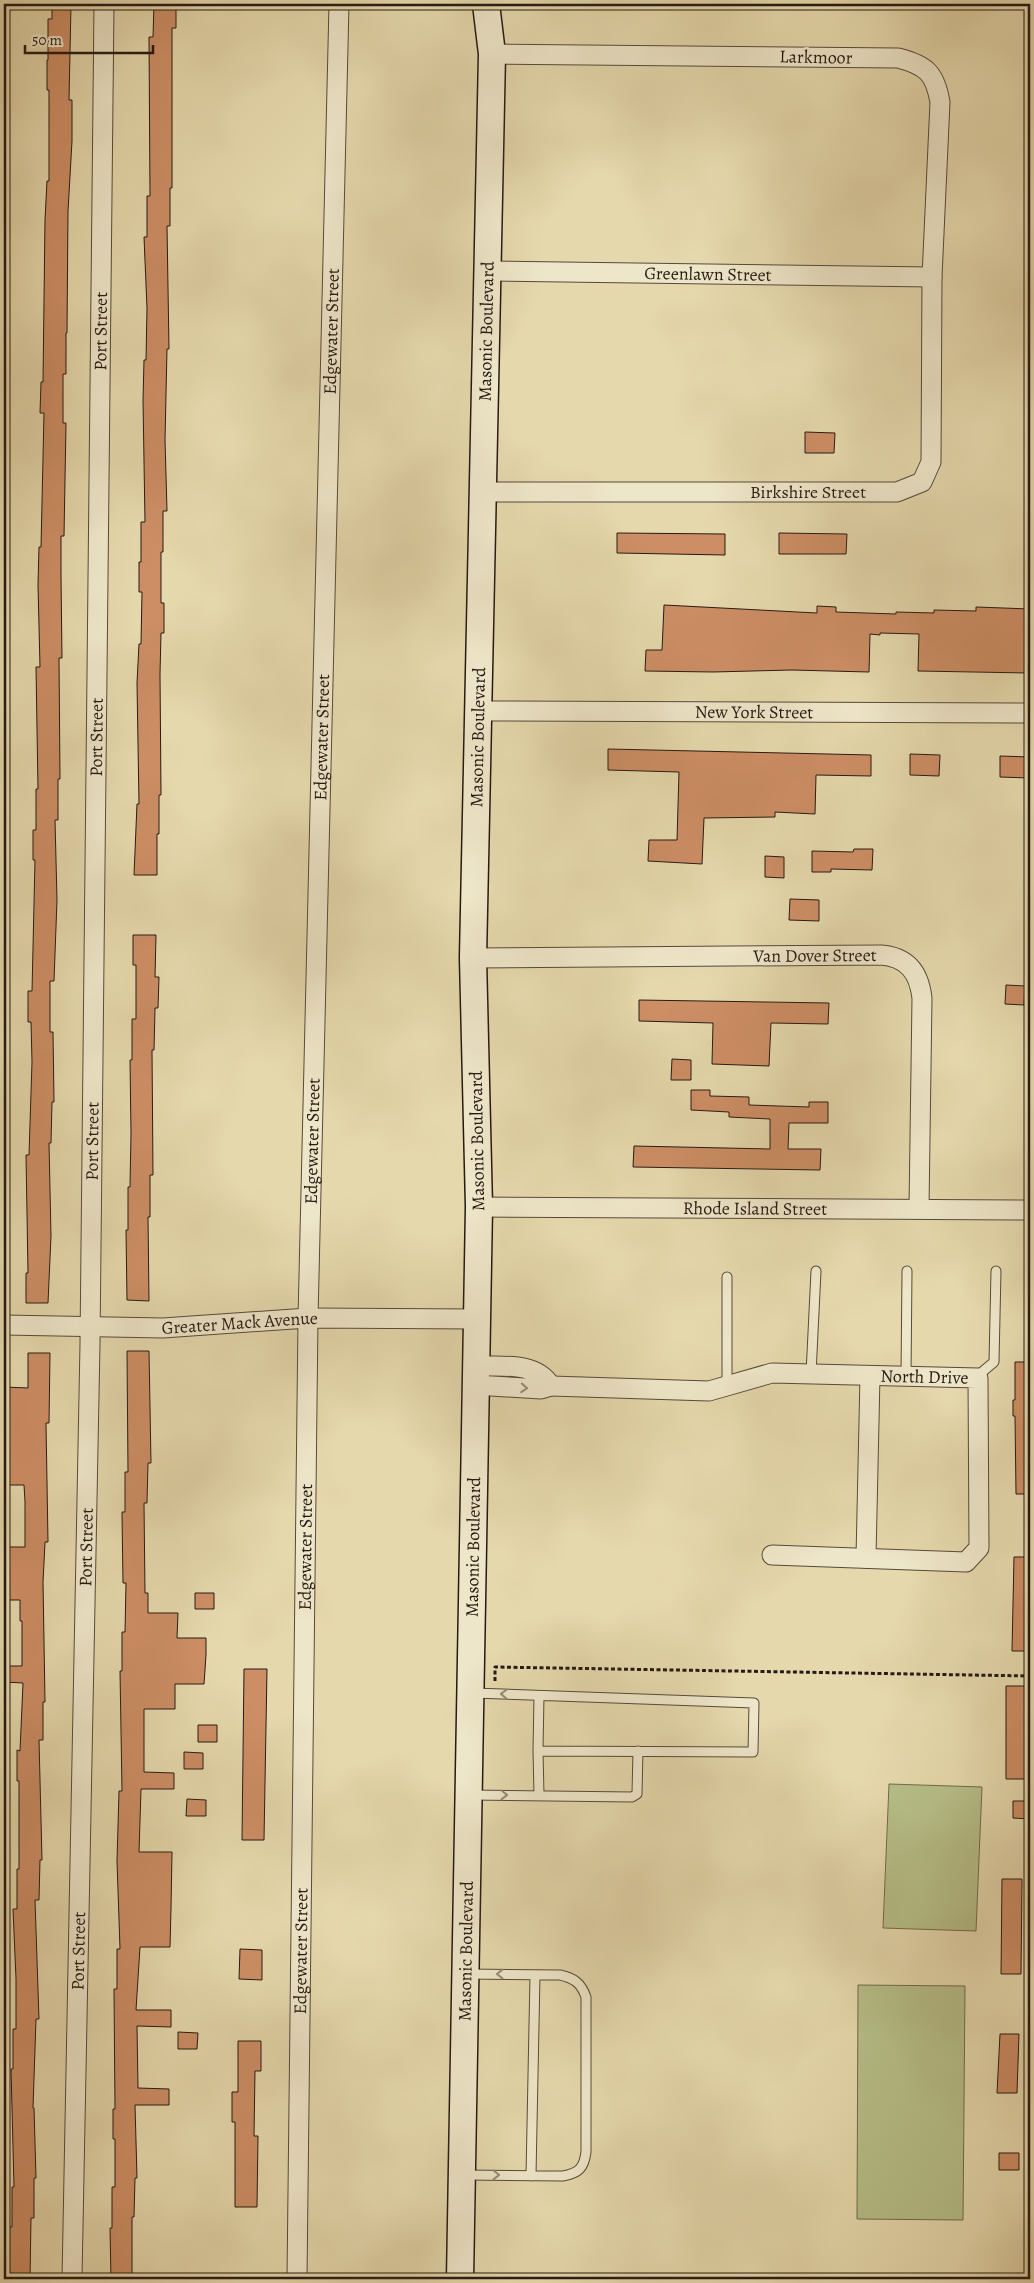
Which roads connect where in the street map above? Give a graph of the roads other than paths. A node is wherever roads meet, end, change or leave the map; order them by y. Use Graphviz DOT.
graph roads {
  1 [pos="104,4"];
  2 [pos="339,4"];
  3 [pos="486,4"];
  4 [pos="492,54"];
  5 [pos="486,271"];
  6 [pos="932,277"];
  7 [pos="484,492"];
  8 [pos="479,712"];
  9 [pos="1030,713"];
  10 [pos="473,958"];
  11 [pos="479,1207"];
  12 [pos="919,1208"];
  13 [pos="1030,1210"];
  14 [pos="816,1271"];
  15 [pos="907,1271"];
  16 [pos="996,1271"];
  17 [pos="727,1277"];
  18 [pos="308,1318"];
  19 [pos="476,1319"];
  20 [pos="4,1326"];
  21 [pos="90,1328"];
  22 [pos="811,1374"];
  23 [pos="476,1376"];
  24 [pos="870,1376"];
  25 [pos="906,1376"];
  26 [pos="975,1378"];
  27 [pos="728,1386"];
  28 [pos="772,1556"];
  29 [pos="866,1558"];
  30 [pos="482,1693"];
  31 [pos="539,1696"];
  32 [pos="538,1751"];
  33 [pos="638,1751"];
  34 [pos="468,1795"];
  35 [pos="539,1795"];
  36 [pos="465,1974"];
  37 [pos="535,1975"];
  38 [pos="461,2175"];
  39 [pos="531,2176"];
  40 [pos="72,2279"];
  41 [pos="297,2279"];
  42 [pos="460,2279"];
  1 -- 21 [label="street, Port Street"];
  2 -- 18 [label="street, Edgewater Street"];
  3 -- 4 [label="street, Masonic Boulevard"];
  4 -- 5 [label="street, Masonic Boulevard"];
  4 -- 6 [label="street, Larkmoor"];
  5 -- 6 [label="street, Greenlawn Street"];
  5 -- 7 [label="street, Masonic Boulevard"];
  6 -- 7 [label="street, Birkshire Street"];
  7 -- 8 [label="street, Masonic Boulevard"];
  8 -- 9 [label="street, New York Street"];
  8 -- 10 [label="street, Masonic Boulevard"];
  10 -- 11 [label="street, Masonic Boulevard"];
  10 -- 12 [label="street, Van Dover Street"];
  11 -- 12 [label="street, Rhode Island Street"];
  11 -- 19 [label="street, Masonic Boulevard"];
  12 -- 13 [label="street, Rhode Island Street"];
  14 -- 22 [label="lane"];
  15 -- 25 [label="lane"];
  16 -- 26 [label="lane"];
  17 -- 27 [label="lane"];
  18 -- 19 [label="street, Greater Mack Avenue"];
  18 -- 21 [label="street, Greater Mack Avenue"];
  18 -- 41 [label="street, Edgewater Street"];
  19 -- 23 [label="street, Masonic Boulevard"];
  20 -- 21 [label="street, Greater Mack Avenue"];
  21 -- 40 [label="street, Port Street"];
  22 -- 24 [label="street, North Drive"];
  22 -- 27 [label="street, North Drive"];
  23 -- 27 [label="street, North Drive"];
  23 -- 30 [label="street, Masonic Boulevard"];
  24 -- 25 [label="street, North Drive"];
  24 -- 29 [label="street"];
  25 -- 26 [label="street, North Drive"];
  26 -- 29 [label="street, North Drive"];
  28 -- 29 [label="street, North Drive"];
  31 -- 30 [label="lane, one-way"];
  30 -- 34 [label="street, Masonic Boulevard"];
  31 -- 32 [label="lane"];
  31 -- 33 [label="lane"];
  32 -- 33 [label="lane"];
  32 -- 35 [label="lane"];
  33 -- 35 [label="lane"];
  34 -- 35 [label="lane, one-way"];
  34 -- 36 [label="street, Masonic Boulevard"];
  37 -- 36 [label="lane, one-way"];
  36 -- 38 [label="street, Masonic Boulevard"];
  37 -- 39 [label="lane"];
  37 -- 39 [label="lane"];
  38 -- 39 [label="lane, one-way"];
  38 -- 42 [label="street, Masonic Boulevard"];
}
